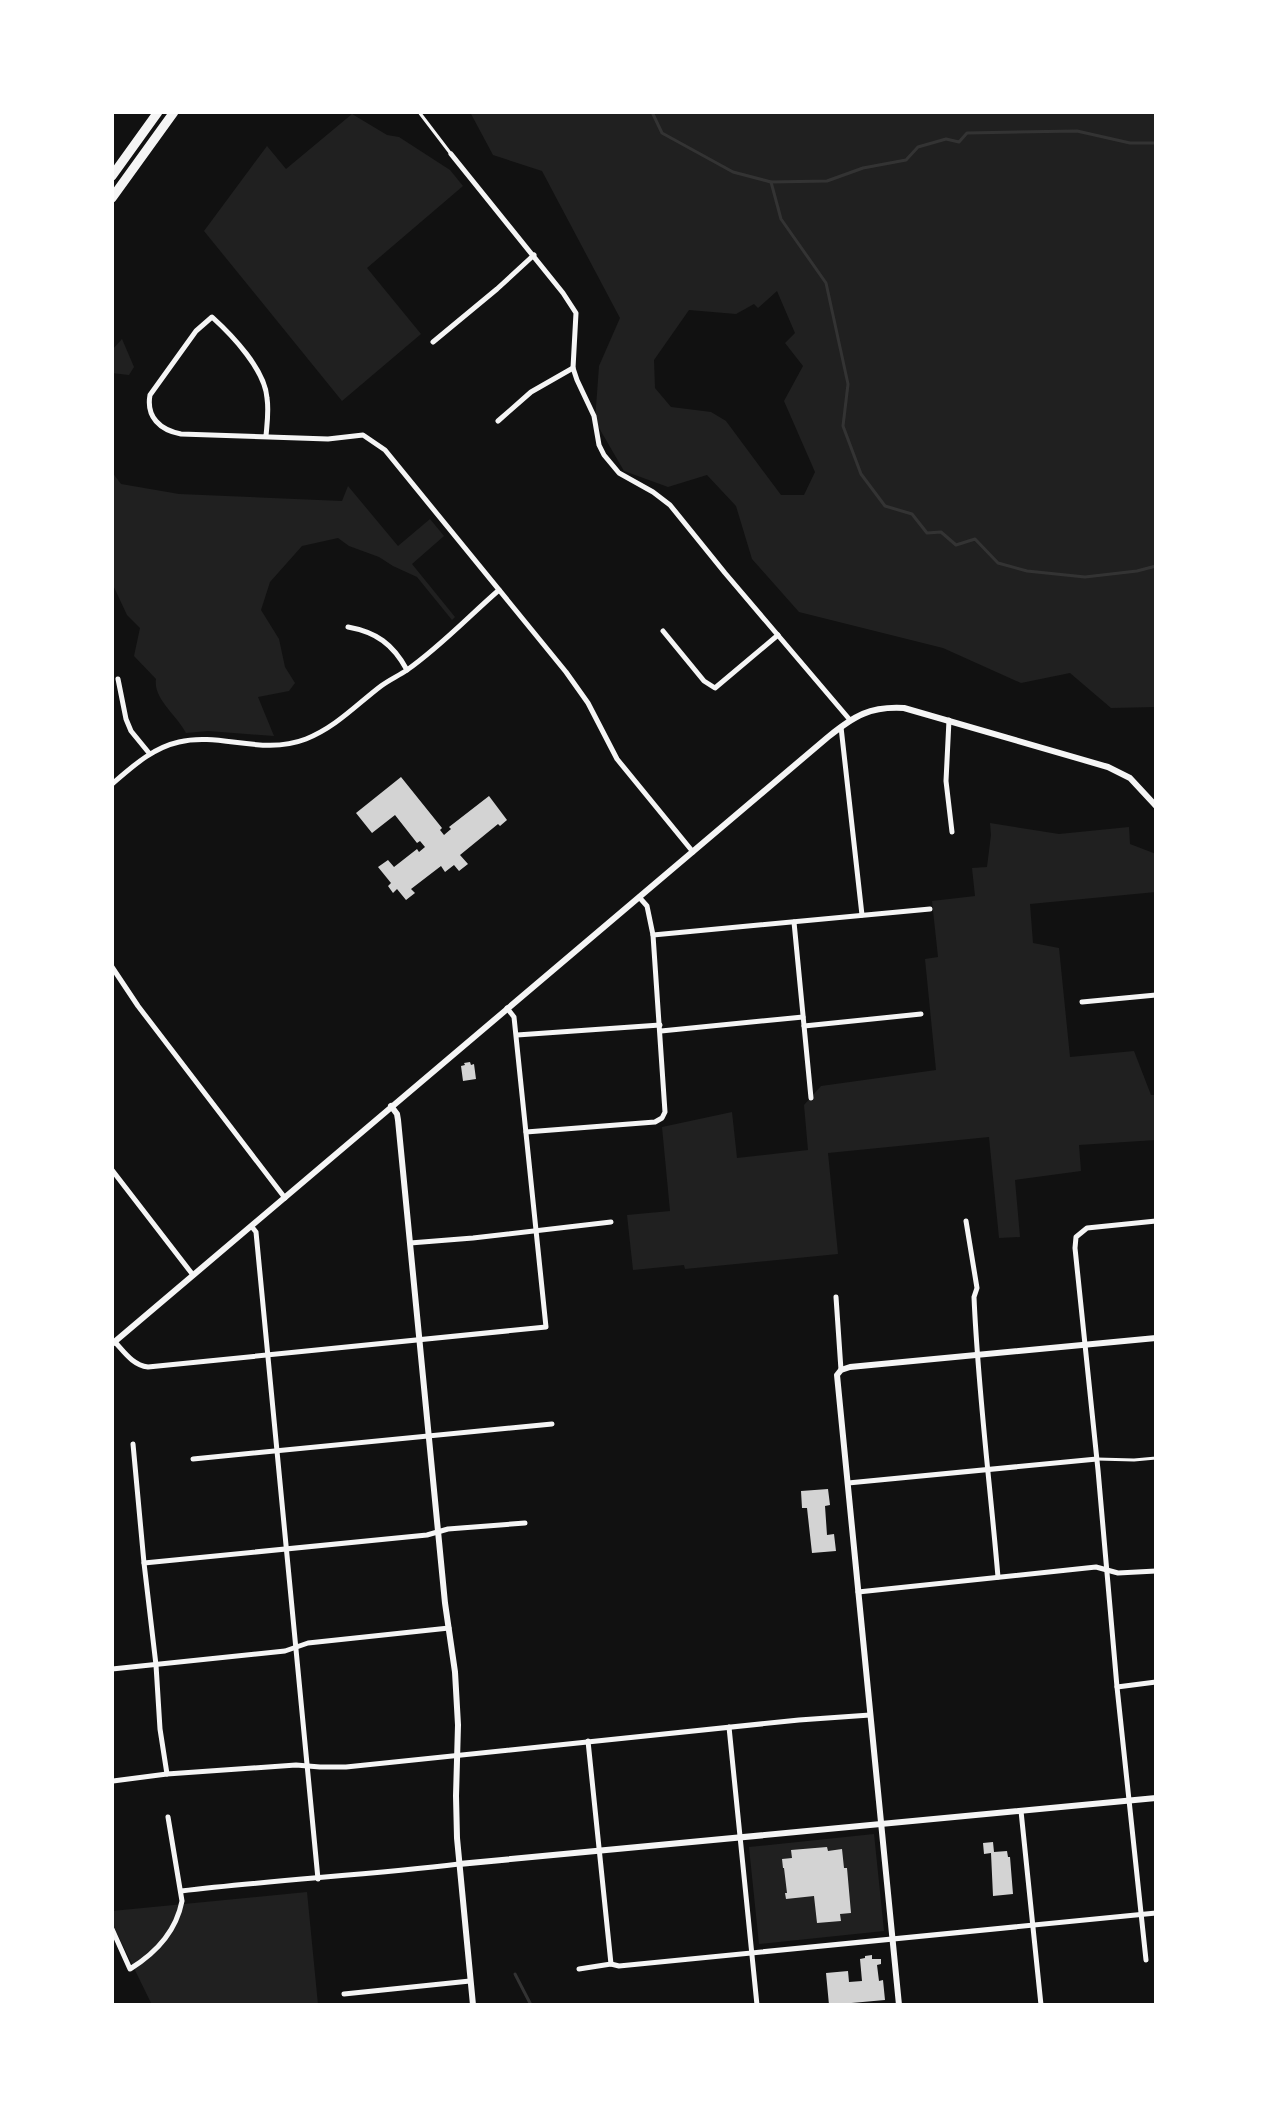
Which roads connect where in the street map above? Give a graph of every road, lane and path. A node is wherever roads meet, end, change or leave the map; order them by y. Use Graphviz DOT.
graph roads {
  1 [pos="158,112"];
  2 [pos="174,112"];
  3 [pos="419,112"];
  4 [pos="451,154"];
  5 [pos="112,176"];
  6 [pos="112,198"];
  7 [pos="534,255"];
  8 [pos="433,342"];
  9 [pos="573,368"];
  10 [pos="498,421"];
  11 [pos="266,436"];
  12 [pos="499,590"];
  13 [pos="348,627"];
  14 [pos="663,631"];
  15 [pos="778,635"];
  16 [pos="407,670"];
  17 [pos="118,679"];
  18 [pos="850,720"];
  19 [pos="949,720"];
  20 [pos="841,727"];
  21 [pos="149,753"];
  22 [pos="112,784"];
  23 [pos="1156,806"];
  24 [pos="952,832"];
  25 [pos="693,852"];
  26 [pos="639,897"];
  27 [pos="930,909"];
  28 [pos="862,915"];
  29 [pos="794,922"];
  30 [pos="653,935"];
  31 [pos="112,967"];
  32 [pos="1156,995"];
  33 [pos="1082,1002"];
  34 [pos="507,1008"];
  35 [pos="921,1014"];
  36 [pos="803,1017"];
  37 [pos="804,1026"];
  38 [pos="660,1028"];
  39 [pos="517,1035"];
  40 [pos="811,1098"];
  41 [pos="391,1106"];
  42 [pos="526,1132"];
  43 [pos="112,1170"];
  44 [pos="285,1198"];
  45 [pos="966,1221"];
  46 [pos="1156,1221"];
  47 [pos="611,1222"];
  48 [pos="252,1227"];
  49 [pos="536,1231"];
  50 [pos="410,1243"];
  51 [pos="193,1275"];
  52 [pos="836,1297"];
  53 [pos="1156,1338"];
  54 [pos="419,1339"];
  55 [pos="114,1343"];
  56 [pos="1086,1345"];
  57 [pos="267,1355"];
  58 [pos="976,1356"];
  59 [pos="841,1370"];
  60 [pos="552,1424"];
  61 [pos="428,1437"];
  62 [pos="133,1444"];
  63 [pos="277,1450"];
  64 [pos="1156,1458"];
  65 [pos="193,1459"];
  66 [pos="1097,1459"];
  67 [pos="989,1469"];
  68 [pos="848,1483"];
  69 [pos="525,1523"];
  70 [pos="438,1532"];
  71 [pos="287,1549"];
  72 [pos="144,1563"];
  73 [pos="1106,1570"];
  74 [pos="1156,1571"];
  75 [pos="998,1577"];
  76 [pos="858,1592"];
  77 [pos="449,1628"];
  78 [pos="297,1647"];
  79 [pos="156,1665"];
  80 [pos="112,1669"];
  81 [pos="1156,1682"];
  82 [pos="1117,1687"];
  83 [pos="870,1715"];
  84 [pos="729,1727"];
  85 [pos="588,1741"];
  86 [pos="457,1756"];
  87 [pos="308,1765"];
  88 [pos="167,1774"];
  89 [pos="113,1781"];
  90 [pos="1156,1798"];
  91 [pos="1129,1801"];
  92 [pos="1021,1811"];
  93 [pos="168,1817"];
  94 [pos="881,1823"];
  95 [pos="740,1837"];
  96 [pos="599,1851"];
  97 [pos="459,1864"];
  98 [pos="318,1879"];
  99 [pos="181,1891"];
  100 [pos="1156,1913"];
  101 [pos="1141,1915"];
  102 [pos="1033,1925"];
  103 [pos="112,1929"];
  104 [pos="892,1939"];
  105 [pos="751,1953"];
  106 [pos="1146,1960"];
  107 [pos="611,1964"];
  108 [pos="579,1969"];
  109 [pos="470,1981"];
  110 [pos="344,1994"];
  111 [pos="473,2005"];
  112 [pos="757,2005"];
  113 [pos="899,2005"];
  114 [pos="1041,2005"];
  1 -- 5 [label="highway"];
  2 -- 6 [label="highway"];
  3 -- 4 [label="lane"];
  4 -- 7 [label="street"];
  7 -- 8 [label="street"];
  7 -- 9 [label="street"];
  9 -- 10 [label="street"];
  9 -- 15 [label="street"];
  11 -- 11 [label="street"];
  11 -- 12 [label="street"];
  12 -- 16 [label="street"];
  12 -- 25 [label="street"];
  13 -- 16 [label="street"];
  14 -- 15 [label="street"];
  15 -- 18 [label="street"];
  16 -- 21 [label="street"];
  17 -- 21 [label="street"];
  18 -- 19 [label="street"];
  18 -- 20 [label="street"];
  19 -- 23 [label="street"];
  19 -- 24 [label="street"];
  20 -- 25 [label="street"];
  20 -- 28 [label="street"];
  21 -- 22 [label="street"];
  25 -- 26 [label="street"];
  26 -- 30 [label="street"];
  26 -- 34 [label="street"];
  27 -- 28 [label="street"];
  28 -- 29 [label="street"];
  29 -- 30 [label="street"];
  29 -- 36 [label="street"];
  30 -- 38 [label="street"];
  31 -- 44 [label="street"];
  32 -- 33 [label="street"];
  34 -- 39 [label="street"];
  34 -- 41 [label="street"];
  35 -- 37 [label="street"];
  36 -- 37 [label="street"];
  36 -- 38 [label="street"];
  37 -- 40 [label="street"];
  38 -- 39 [label="street"];
  38 -- 42 [label="street"];
  39 -- 42 [label="street"];
  41 -- 44 [label="street"];
  41 -- 50 [label="street"];
  42 -- 49 [label="street"];
  43 -- 51 [label="street"];
  44 -- 48 [label="street"];
  45 -- 58 [label="street"];
  46 -- 56 [label="street"];
  47 -- 49 [label="street"];
  48 -- 51 [label="street"];
  48 -- 57 [label="street"];
  49 -- 50 [label="street"];
  49 -- 54 [label="street"];
  50 -- 54 [label="street"];
  51 -- 55 [label="street"];
  52 -- 59 [label="street"];
  53 -- 56 [label="street"];
  54 -- 57 [label="street"];
  54 -- 61 [label="street"];
  55 -- 57 [label="street"];
  56 -- 58 [label="street"];
  56 -- 66 [label="street"];
  57 -- 63 [label="street"];
  58 -- 59 [label="street"];
  58 -- 67 [label="street"];
  59 -- 68 [label="street"];
  60 -- 61 [label="street"];
  61 -- 63 [label="street"];
  61 -- 70 [label="street"];
  62 -- 72 [label="street"];
  63 -- 65 [label="street"];
  63 -- 71 [label="street"];
  64 -- 66 [label="lane"];
  66 -- 67 [label="street"];
  66 -- 73 [label="street"];
  67 -- 68 [label="street"];
  67 -- 75 [label="street"];
  68 -- 76 [label="street"];
  69 -- 70 [label="street"];
  70 -- 71 [label="street"];
  70 -- 77 [label="street"];
  71 -- 72 [label="street"];
  71 -- 78 [label="street"];
  72 -- 79 [label="street"];
  73 -- 74 [label="street"];
  73 -- 75 [label="street"];
  73 -- 82 [label="street"];
  75 -- 76 [label="street"];
  76 -- 83 [label="street"];
  77 -- 78 [label="street"];
  77 -- 86 [label="street"];
  78 -- 79 [label="street"];
  78 -- 87 [label="street"];
  79 -- 80 [label="street"];
  79 -- 88 [label="street"];
  81 -- 82 [label="street"];
  82 -- 91 [label="street"];
  83 -- 84 [label="street"];
  83 -- 94 [label="street"];
  84 -- 85 [label="street"];
  84 -- 95 [label="street"];
  85 -- 86 [label="street"];
  85 -- 96 [label="street"];
  86 -- 87 [label="street"];
  86 -- 97 [label="street"];
  87 -- 88 [label="street"];
  87 -- 98 [label="street"];
  88 -- 89 [label="street"];
  90 -- 91 [label="street"];
  91 -- 92 [label="street"];
  91 -- 101 [label="street"];
  92 -- 94 [label="street"];
  92 -- 102 [label="street"];
  93 -- 99 [label="street"];
  94 -- 95 [label="street"];
  94 -- 104 [label="street"];
  95 -- 96 [label="street"];
  95 -- 105 [label="street"];
  96 -- 97 [label="street"];
  96 -- 107 [label="street"];
  97 -- 98 [label="street"];
  97 -- 109 [label="street"];
  98 -- 99 [label="street"];
  99 -- 103 [label="street"];
  100 -- 101 [label="street"];
  101 -- 102 [label="street"];
  101 -- 106 [label="street"];
  102 -- 104 [label="street"];
  102 -- 114 [label="street"];
  104 -- 105 [label="street"];
  104 -- 113 [label="street"];
  105 -- 107 [label="street"];
  105 -- 112 [label="street"];
  107 -- 108 [label="street"];
  109 -- 110 [label="street"];
  109 -- 111 [label="street"];
}
